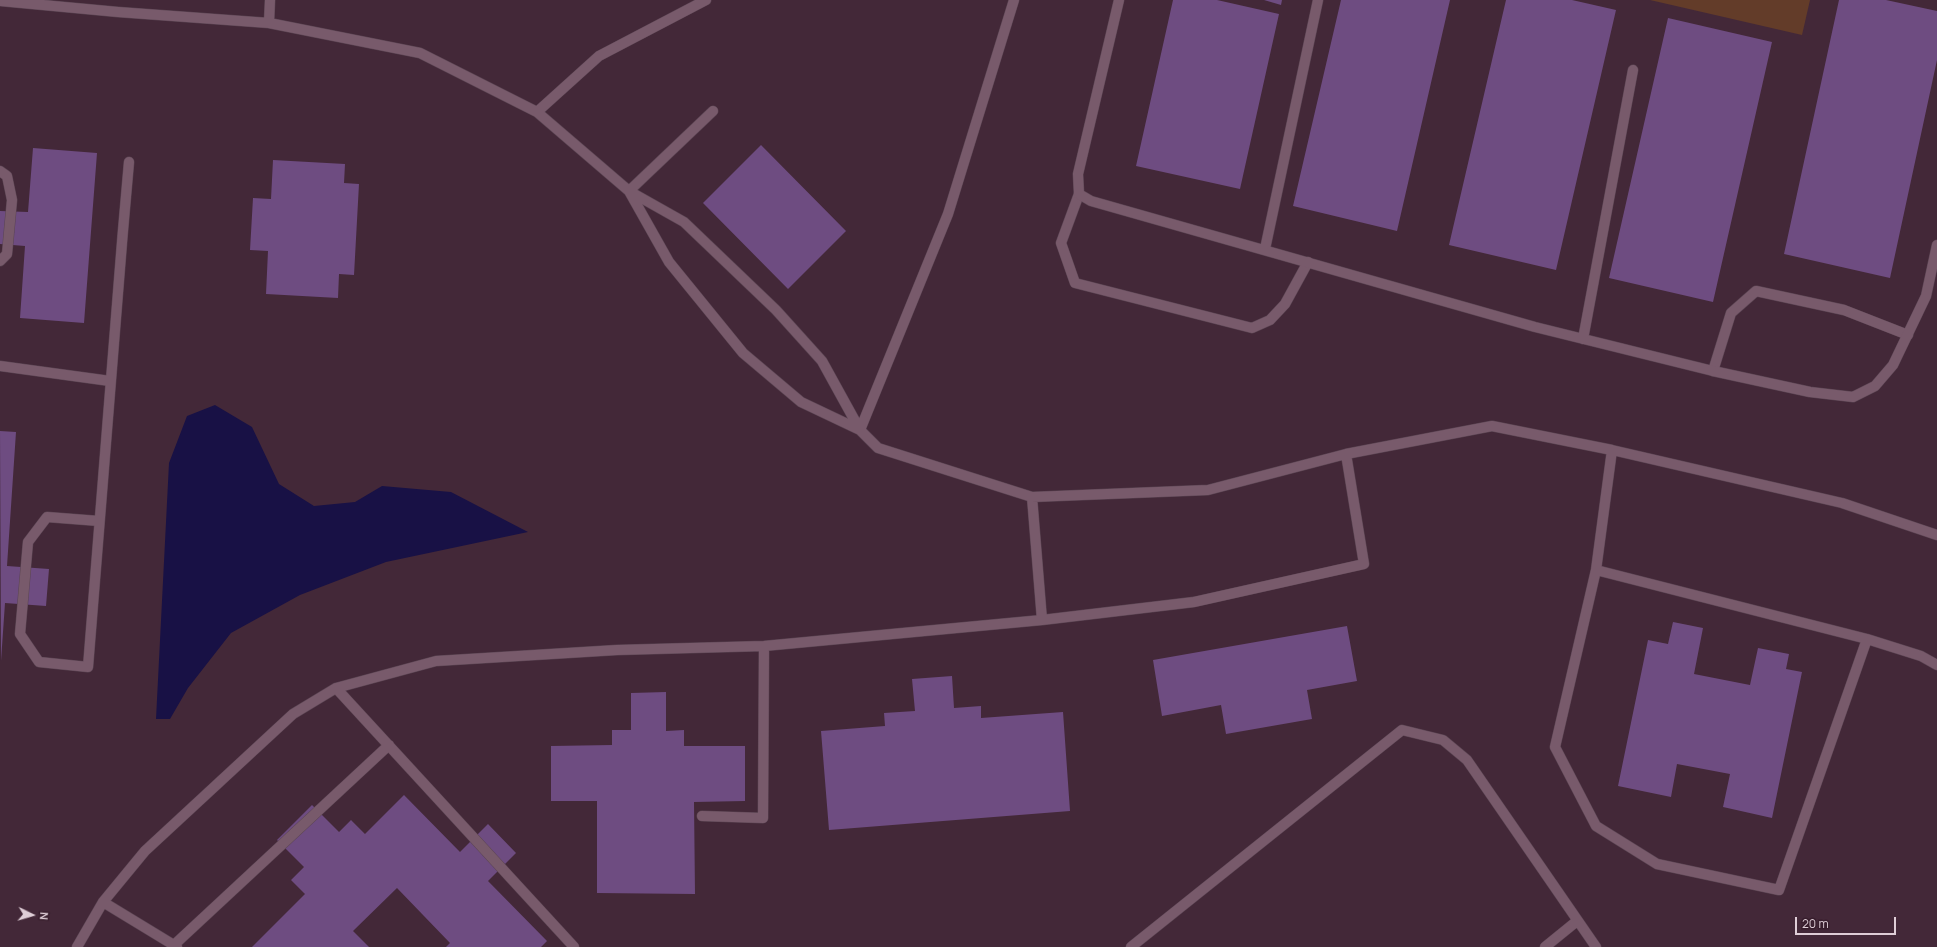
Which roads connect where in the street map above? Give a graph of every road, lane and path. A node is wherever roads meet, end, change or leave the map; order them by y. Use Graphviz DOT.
graph roads {
  1 [pos="270,0"];
  2 [pos="706,0"];
  3 [pos="1014,0"];
  4 [pos="1119,0"];
  5 [pos="1318,0"];
  6 [pos="0,1"];
  7 [pos="269,22"];
  8 [pos="1633,70"];
  9 [pos="714,111"];
  10 [pos="537,112"];
  11 [pos="129,162"];
  12 [pos="0,171"];
  13 [pos="629,191"];
  14 [pos="1079,194"];
  15 [pos="1937,245"];
  16 [pos="1265,249"];
  17 [pos="0,261"];
  18 [pos="1308,262"];
  19 [pos="1908,335"];
  20 [pos="1583,339"];
  21 [pos="0,366"];
  22 [pos="1713,371"];
  23 [pos="110,381"];
  24 [pos="860,430"];
  25 [pos="1612,450"];
  26 [pos="1346,454"];
  27 [pos="1032,497"];
  28 [pos="100,521"];
  29 [pos="1937,535"];
  30 [pos="1596,570"];
  31 [pos="1042,620"];
  32 [pos="1867,639"];
  33 [pos="764,646"];
  34 [pos="1937,665"];
  35 [pos="336,688"];
  36 [pos="388,745"];
  37 [pos="702,816"];
  38 [pos="103,902"];
  39 [pos="1577,921"];
  40 [pos="175,946"];
  41 [pos="77,947"];
  42 [pos="574,947"];
  43 [pos="1131,947"];
  44 [pos="1545,947"];
  45 [pos="1596,947"];
  1 -- 7 [label="street"];
  2 -- 10 [label="street"];
  3 -- 24 [label="street"];
  4 -- 14 [label="street"];
  5 -- 16 [label="street"];
  6 -- 7 [label="street"];
  7 -- 10 [label="street"];
  8 -- 20 [label="street"];
  9 -- 13 [label="street"];
  10 -- 13 [label="street"];
  11 -- 23 [label="street"];
  12 -- 17 [label="street"];
  13 -- 24 [label="street"];
  13 -- 24 [label="street"];
  14 -- 16 [label="street"];
  14 -- 18 [label="street"];
  15 -- 19 [label="street"];
  16 -- 18 [label="street"];
  18 -- 20 [label="street"];
  19 -- 22 [label="street"];
  19 -- 22 [label="street"];
  20 -- 22 [label="street"];
  21 -- 23 [label="street"];
  23 -- 28 [label="street"];
  24 -- 27 [label="street"];
  25 -- 26 [label="street"];
  25 -- 29 [label="street"];
  25 -- 30 [label="street"];
  26 -- 27 [label="street"];
  26 -- 31 [label="street"];
  27 -- 31 [label="street"];
  28 -- 28 [label="street"];
  30 -- 32 [label="street"];
  30 -- 32 [label="street"];
  31 -- 33 [label="street"];
  32 -- 34 [label="street"];
  33 -- 35 [label="street"];
  33 -- 37 [label="street"];
  35 -- 36 [label="street"];
  35 -- 38 [label="street"];
  36 -- 40 [label="street"];
  36 -- 42 [label="street"];
  38 -- 40 [label="street"];
  38 -- 41 [label="street"];
  39 -- 43 [label="street"];
  39 -- 44 [label="street"];
  39 -- 45 [label="street"];
}
